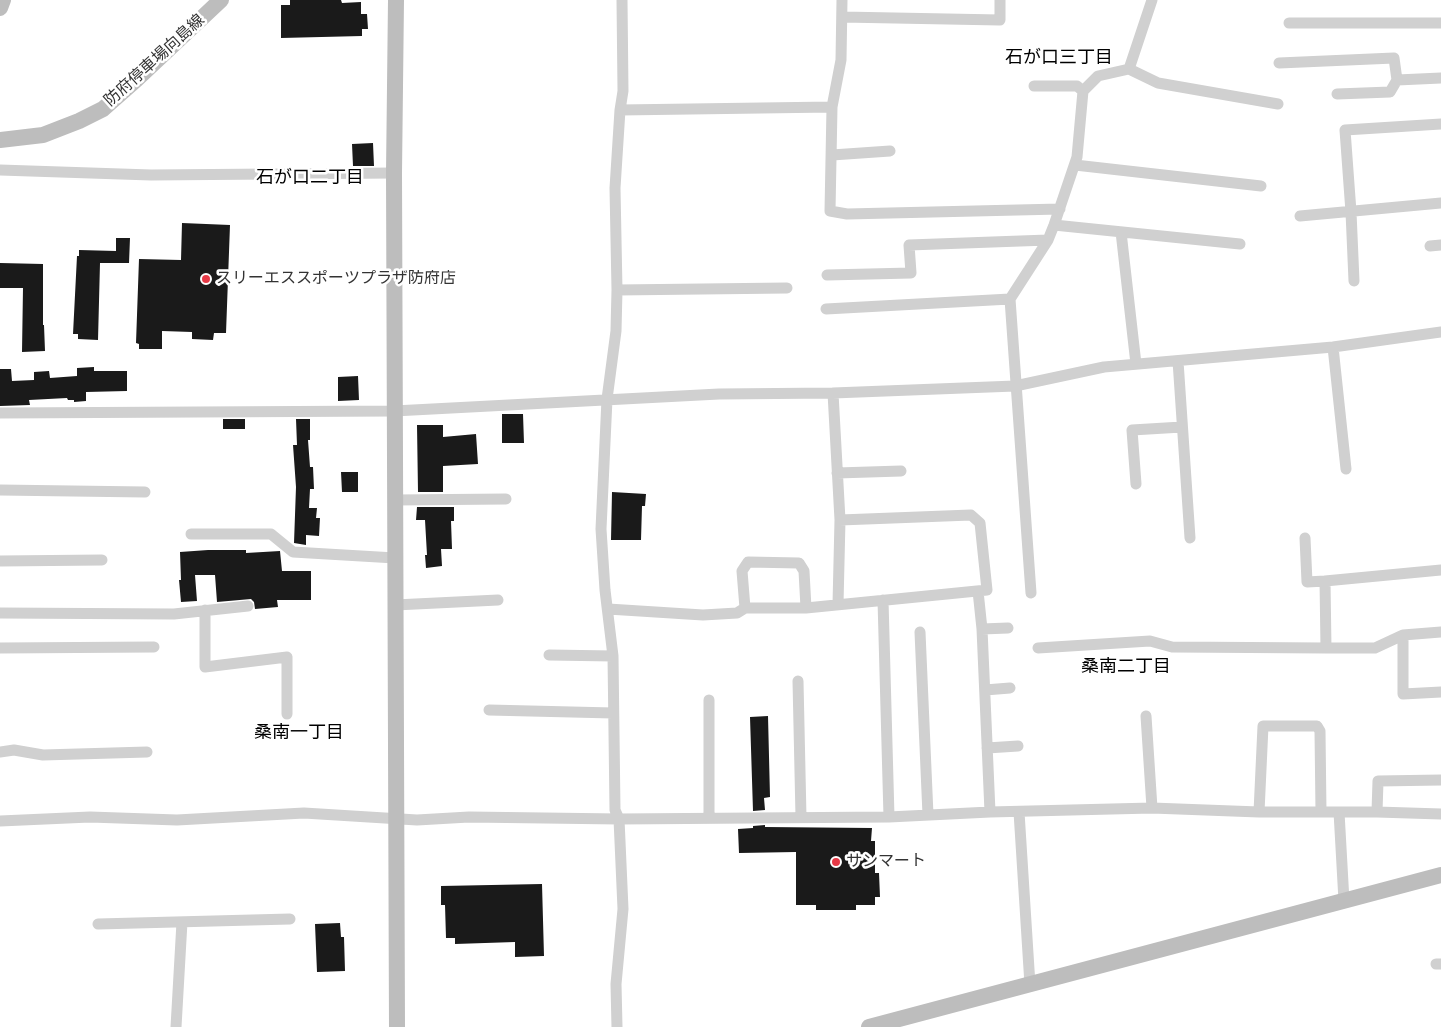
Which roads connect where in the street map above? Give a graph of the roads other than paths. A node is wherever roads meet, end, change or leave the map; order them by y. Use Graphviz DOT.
graph roads {
  1 [pos="3,0"];
  2 [pos="221,0"];
  3 [pos="396,0"];
  4 [pos="622,0"];
  5 [pos="842,0"];
  6 [pos="1000,0"];
  7 [pos="1152,0"];
  8 [pos="0,8"];
  9 [pos="842,18"];
  10 [pos="1289,23"];
  11 [pos="1441,23"];
  12 [pos="1279,63"];
  13 [pos="1129,69"];
  14 [pos="1441,78"];
  15 [pos="1397,80"];
  16 [pos="1034,86"];
  17 [pos="1083,91"];
  18 [pos="1337,94"];
  19 [pos="1278,104"];
  20 [pos="832,107"];
  21 [pos="620,110"];
  22 [pos="1441,124"];
  23 [pos="0,140"];
  24 [pos="890,150"];
  25 [pos="832,155"];
  26 [pos="1075,164"];
  27 [pos="0,170"];
  28 [pos="394,172"];
  29 [pos="1260,186"];
  30 [pos="1441,203"];
  31 [pos="1060,209"];
  32 [pos="1351,212"];
  33 [pos="1300,216"];
  34 [pos="1054,225"];
  35 [pos="1121,232"];
  36 [pos="1048,240"];
  37 [pos="1240,244"];
  38 [pos="827,275"];
  39 [pos="1354,281"];
  40 [pos="787,288"];
  41 [pos="617,290"];
  42 [pos="1010,299"];
  43 [pos="826,310"];
  44 [pos="1441,332"];
  45 [pos="1333,348"];
  46 [pos="1178,361"];
  47 [pos="1136,364"];
  48 [pos="1015,386"];
  49 [pos="833,393"];
  50 [pos="607,399"];
  51 [pos="394,411"];
  52 [pos="0,414"];
  53 [pos="1182,427"];
  54 [pos="1346,469"];
  55 [pos="901,471"];
  56 [pos="837,473"];
  57 [pos="1136,484"];
  58 [pos="0,490"];
  59 [pos="145,492"];
  60 [pos="506,499"];
  61 [pos="395,500"];
  62 [pos="840,520"];
  63 [pos="191,534"];
  64 [pos="1190,538"];
  65 [pos="1305,538"];
  66 [pos="395,558"];
  67 [pos="102,560"];
  68 [pos="0,561"];
  69 [pos="1441,570"];
  70 [pos="1325,581"];
  71 [pos="978,591"];
  72 [pos="1031,593"];
  73 [pos="498,600"];
  74 [pos="883,600"];
  75 [pos="838,604"];
  76 [pos="395,605"];
  77 [pos="248,606"];
  78 [pos="745,608"];
  79 [pos="806,608"];
  80 [pos="608,609"];
  81 [pos="205,610"];
  82 [pos="0,613"];
  83 [pos="1008,628"];
  84 [pos="982,629"];
  85 [pos="920,632"];
  86 [pos="1441,632"];
  87 [pos="1403,635"];
  88 [pos="154,647"];
  89 [pos="0,648"];
  90 [pos="1038,648"];
  91 [pos="1326,648"];
  92 [pos="549,655"];
  93 [pos="613,656"];
  94 [pos="798,681"];
  95 [pos="1010,688"];
  96 [pos="984,690"];
  97 [pos="1441,692"];
  98 [pos="709,700"];
  99 [pos="490,710"];
  100 [pos="613,713"];
  101 [pos="287,714"];
  102 [pos="1146,716"];
  103 [pos="1018,746"];
  104 [pos="987,748"];
  105 [pos="0,752"];
  106 [pos="147,752"];
  107 [pos="1441,780"];
  108 [pos="1152,808"];
  109 [pos="990,812"];
  110 [pos="1018,812"];
  111 [pos="1260,812"];
  112 [pos="1321,812"];
  113 [pos="1340,812"];
  114 [pos="1377,812"];
  115 [pos="1441,814"];
  116 [pos="928,815"];
  117 [pos="709,817"];
  118 [pos="801,817"];
  119 [pos="889,817"];
  120 [pos="396,819"];
  121 [pos="619,819"];
  122 [pos="0,821"];
  123 [pos="1441,875"];
  124 [pos="1344,901"];
  125 [pos="290,919"];
  126 [pos="182,922"];
  127 [pos="98,924"];
  128 [pos="1030,985"];
  129 [pos="176,1027"];
  130 [pos="397,1027"];
  131 [pos="617,1027"];
  132 [pos="874,1027"];
  1 -- 8 [label="street"];
  2 -- 23 [label="street, 防府停車場向島線"];
  3 -- 28 [label="street"];
  4 -- 21 [label="street"];
  5 -- 9 [label="street"];
  6 -- 9 [label="street"];
  7 -- 13 [label="street"];
  9 -- 20 [label="street"];
  10 -- 11 [label="street"];
  12 -- 15 [label="street"];
  13 -- 17 [label="street"];
  13 -- 19 [label="street"];
  14 -- 15 [label="street"];
  15 -- 18 [label="street"];
  16 -- 17 [label="street"];
  17 -- 26 [label="street"];
  20 -- 21 [label="street"];
  20 -- 25 [label="street"];
  21 -- 41 [label="street"];
  22 -- 32 [label="street"];
  24 -- 25 [label="street"];
  25 -- 31 [label="street"];
  26 -- 29 [label="street"];
  26 -- 31 [label="street"];
  27 -- 28 [label="street"];
  28 -- 51 [label="street"];
  30 -- 32 [label="street"];
  31 -- 34 [label="street"];
  32 -- 33 [label="street"];
  32 -- 39 [label="street"];
  34 -- 35 [label="street"];
  34 -- 36 [label="street"];
  35 -- 37 [label="street"];
  35 -- 47 [label="street"];
  36 -- 38 [label="street"];
  36 -- 42 [label="street"];
  40 -- 41 [label="street"];
  41 -- 50 [label="street"];
  42 -- 43 [label="street"];
  42 -- 48 [label="street"];
  44 -- 45 [label="street"];
  45 -- 46 [label="street"];
  45 -- 54 [label="street"];
  46 -- 47 [label="street"];
  46 -- 53 [label="street"];
  47 -- 48 [label="street"];
  48 -- 49 [label="street"];
  48 -- 72 [label="street"];
  49 -- 50 [label="street"];
  49 -- 56 [label="street"];
  50 -- 51 [label="street"];
  50 -- 80 [label="street"];
  51 -- 52 [label="street"];
  51 -- 61 [label="street"];
  53 -- 57 [label="street"];
  53 -- 64 [label="street"];
  55 -- 56 [label="street"];
  56 -- 62 [label="street"];
  58 -- 59 [label="street"];
  60 -- 61 [label="street"];
  61 -- 66 [label="street"];
  62 -- 71 [label="street"];
  62 -- 75 [label="street"];
  63 -- 66 [label="street"];
  65 -- 70 [label="street"];
  66 -- 76 [label="street"];
  67 -- 68 [label="street"];
  69 -- 70 [label="street"];
  70 -- 91 [label="street"];
  71 -- 74 [label="street"];
  71 -- 84 [label="street"];
  73 -- 76 [label="street"];
  74 -- 75 [label="street"];
  74 -- 119 [label="street"];
  75 -- 79 [label="street"];
  76 -- 120 [label="street"];
  77 -- 81 [label="street"];
  78 -- 79 [label="street"];
  78 -- 79 [label="street"];
  78 -- 80 [label="street"];
  80 -- 93 [label="street"];
  81 -- 82 [label="street"];
  81 -- 101 [label="street"];
  83 -- 84 [label="street"];
  84 -- 96 [label="street"];
  85 -- 116 [label="street"];
  86 -- 87 [label="street"];
  87 -- 91 [label="street"];
  87 -- 97 [label="street"];
  88 -- 89 [label="street"];
  90 -- 91 [label="street"];
  92 -- 93 [label="street"];
  93 -- 100 [label="street"];
  94 -- 118 [label="street"];
  95 -- 96 [label="street"];
  96 -- 104 [label="street"];
  98 -- 117 [label="street"];
  99 -- 100 [label="street"];
  100 -- 121 [label="street"];
  102 -- 108 [label="street"];
  103 -- 104 [label="street"];
  104 -- 109 [label="street"];
  105 -- 106 [label="street"];
  107 -- 114 [label="street"];
  108 -- 110 [label="street"];
  108 -- 111 [label="street"];
  109 -- 110 [label="street"];
  109 -- 116 [label="street"];
  110 -- 128 [label="street"];
  111 -- 112 [label="street"];
  111 -- 112 [label="street"];
  112 -- 113 [label="street"];
  113 -- 114 [label="street"];
  113 -- 124 [label="street"];
  114 -- 115 [label="street"];
  116 -- 119 [label="street"];
  117 -- 118 [label="street"];
  117 -- 121 [label="street"];
  118 -- 119 [label="street"];
  120 -- 121 [label="street"];
  120 -- 122 [label="street"];
  120 -- 130 [label="street"];
  121 -- 131 [label="street"];
  123 -- 124 [label="street"];
  124 -- 128 [label="street"];
  125 -- 126 [label="street"];
  126 -- 127 [label="street"];
  126 -- 129 [label="street"];
  128 -- 132 [label="street"];
}
